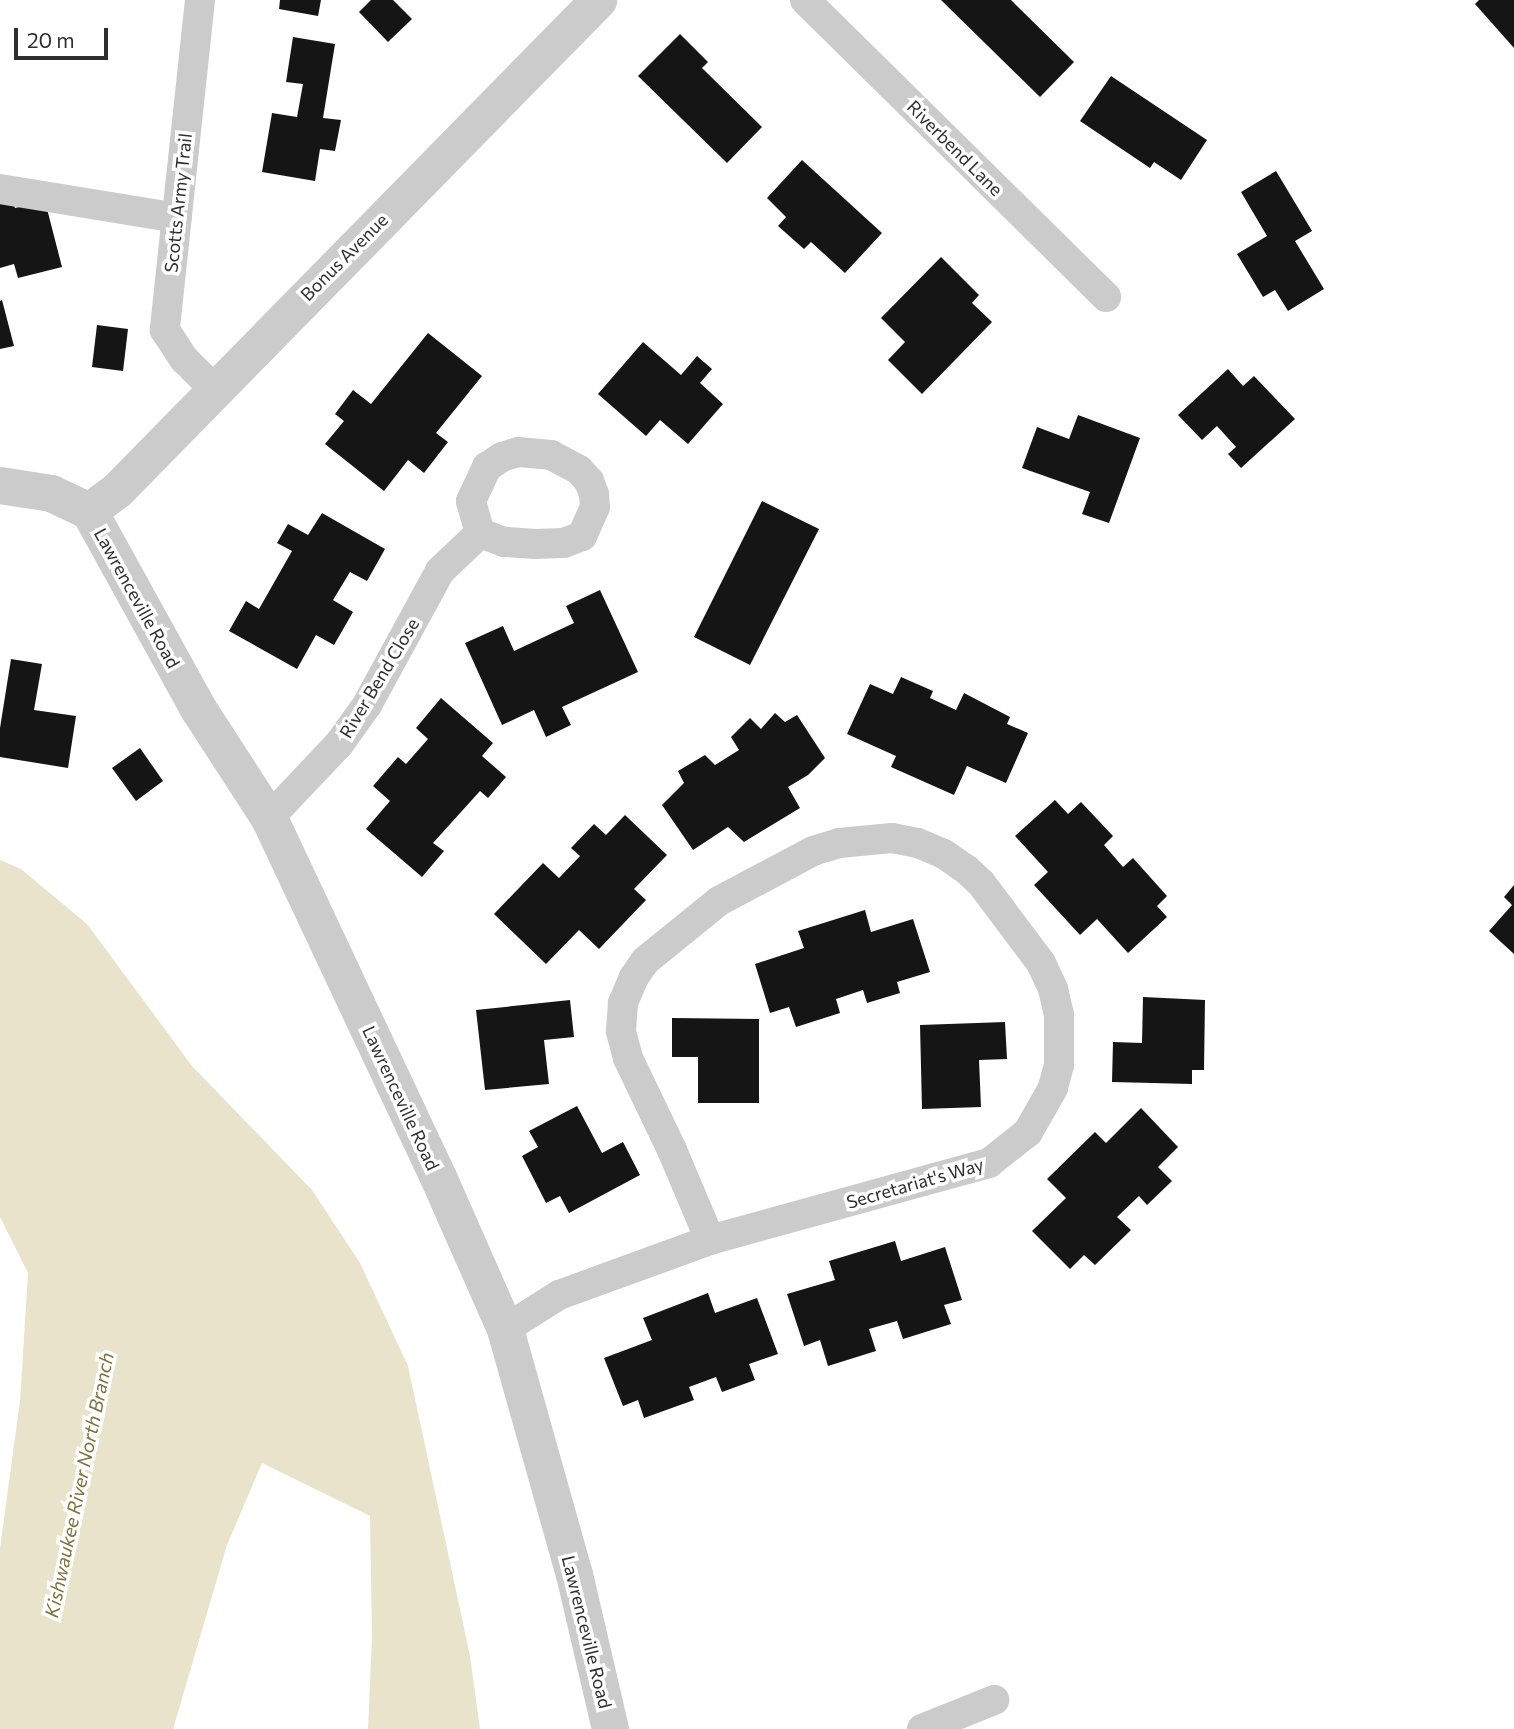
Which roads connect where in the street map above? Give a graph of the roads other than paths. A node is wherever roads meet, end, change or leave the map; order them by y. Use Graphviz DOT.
graph roads {
  1 [pos="200,0"];
  2 [pos="598,0"];
  3 [pos="805,0"];
  4 [pos="0,189"];
  5 [pos="177,218"];
  6 [pos="1105,297"];
  7 [pos="214,389"];
  8 [pos="0,485"];
  9 [pos="89,510"];
  10 [pos="480,533"];
  11 [pos="269,818"];
  12 [pos="710,1240"];
  13 [pos="505,1329"];
  14 [pos="994,1700"];
  15 [pos="610,1729"];
  16 [pos="922,1729"];
  1 -- 5 [label="street, Scotts Army Trail"];
  2 -- 7 [label="street, Bonus Avenue"];
  3 -- 6 [label="street, Riverbend Lane"];
  4 -- 5 [label="street"];
  5 -- 7 [label="street, Scotts Army Trail"];
  7 -- 9 [label="street, Bonus Avenue"];
  8 -- 9 [label="street"];
  9 -- 11 [label="street, Lawrenceville Road"];
  10 -- 11 [label="street, River Bend Close"];
  11 -- 13 [label="street, Lawrenceville Road"];
  12 -- 12 [label="street, Secretariat's Way"];
  12 -- 13 [label="street, Secretariat's Way"];
  13 -- 15 [label="street, Lawrenceville Road"];
  14 -- 16 [label="street"];
}
